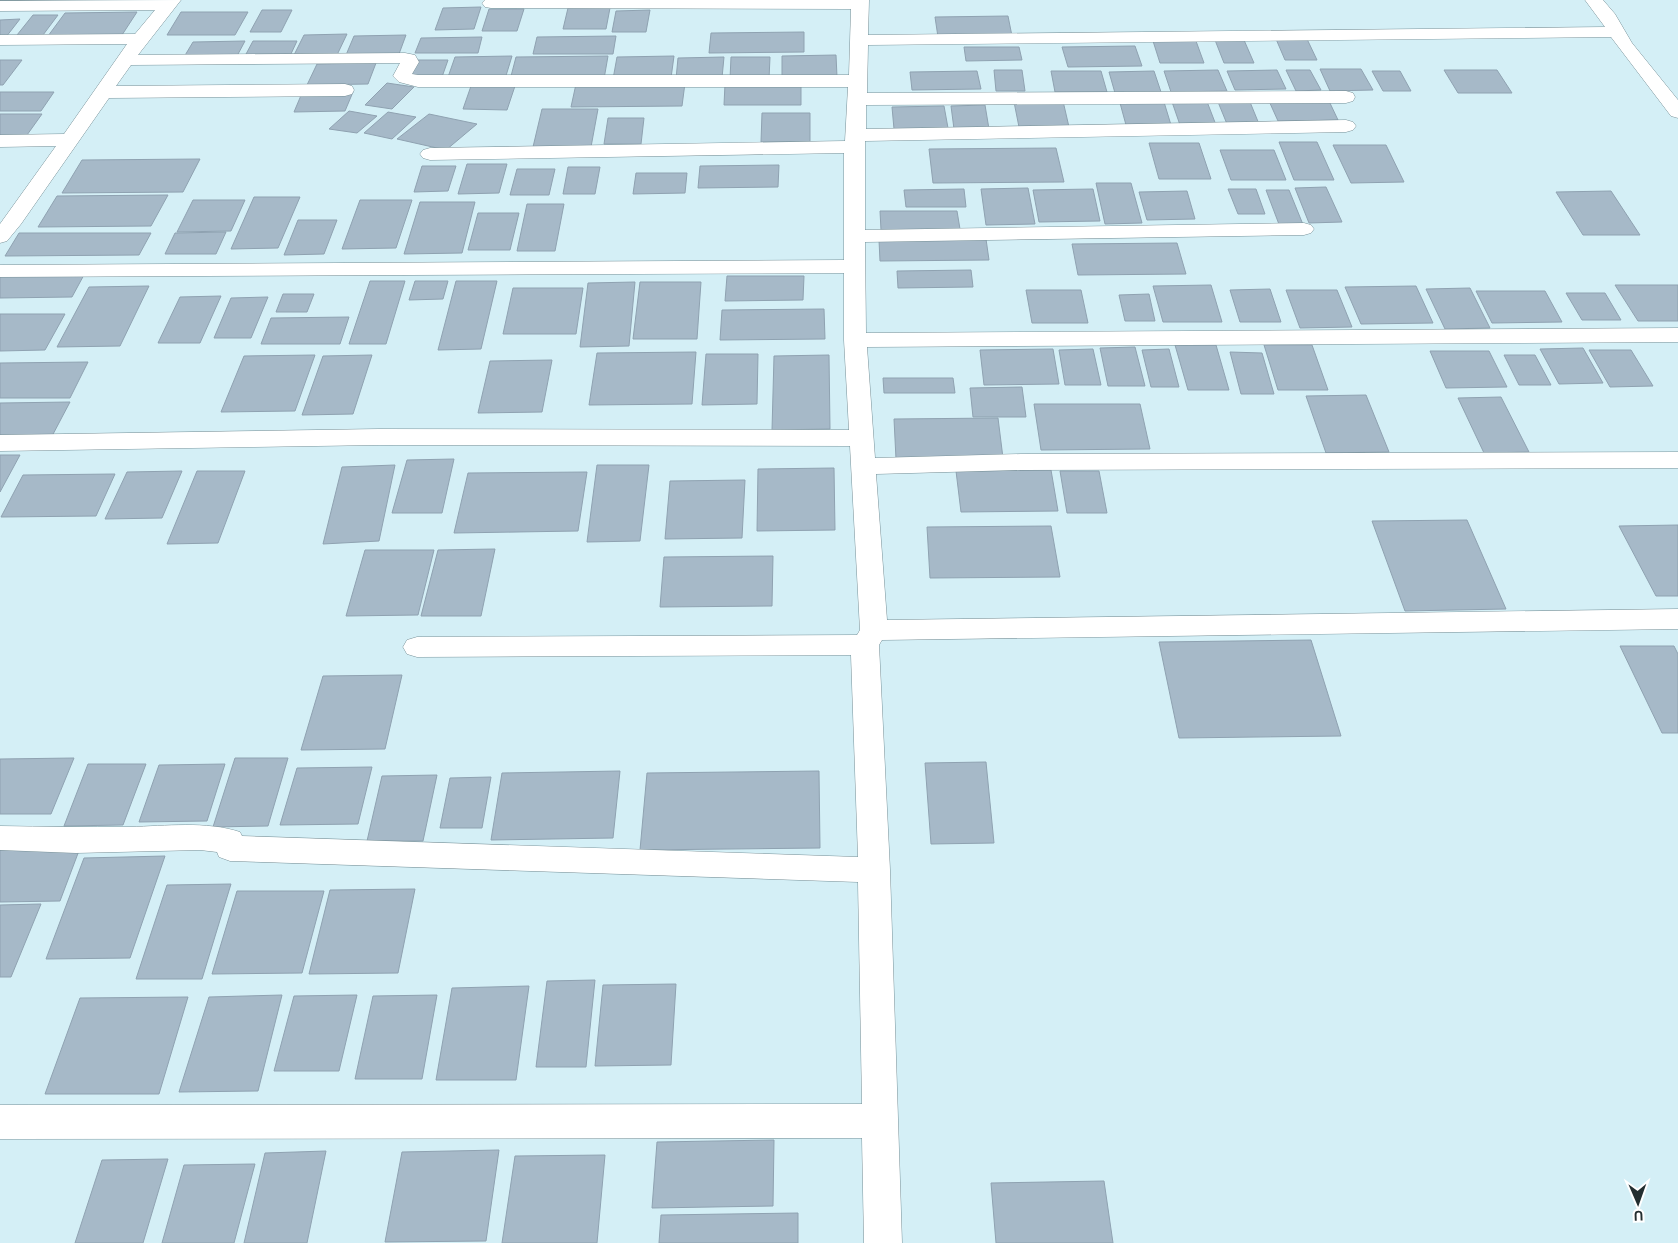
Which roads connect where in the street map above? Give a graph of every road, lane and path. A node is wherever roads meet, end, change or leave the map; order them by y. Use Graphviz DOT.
graph roads {
  1 [pos="1594,0"];
  2 [pos="860,2"];
  3 [pos="170,3"];
  4 [pos="492,3"];
  5 [pos="0,6"];
  6 [pos="1617,32"];
  7 [pos="0,40"];
  8 [pos="140,40"];
  9 [pos="860,40"];
  10 [pos="126,60"];
  11 [pos="345,90"];
  12 [pos="858,90"];
  13 [pos="103,92"];
  14 [pos="1346,97"];
  15 [pos="1678,112"];
  16 [pos="1346,126"];
  17 [pos="68,140"];
  18 [pos="0,141"];
  19 [pos="855,141"];
  20 [pos="430,154"];
  21 [pos="7,220"];
  22 [pos="1304,229"];
  23 [pos="854,236"];
  24 [pos="0,237"];
  25 [pos="854,266"];
  26 [pos="0,271"];
  27 [pos="1678,335"];
  28 [pos="855,340"];
  29 [pos="861,438"];
  30 [pos="0,443"];
  31 [pos="1678,460"];
  32 [pos="865,466"];
  33 [pos="1678,619"];
  34 [pos="870,638"];
  35 [pos="418,648"];
  36 [pos="0,838"];
  37 [pos="874,870"];
  38 [pos="0,1122"];
  39 [pos="881,1122"];
  40 [pos="883,1243"];
  1 -- 6 [label="street"];
  2 -- 4 [label="street"];
  2 -- 9 [label="street"];
  3 -- 5 [label="street"];
  3 -- 8 [label="street"];
  6 -- 9 [label="street"];
  6 -- 15 [label="street"];
  7 -- 8 [label="street"];
  8 -- 10 [label="street"];
  9 -- 12 [label="street"];
  10 -- 12 [label="street"];
  10 -- 13 [label="street"];
  11 -- 13 [label="street"];
  12 -- 14 [label="street"];
  12 -- 19 [label="street"];
  13 -- 17 [label="street"];
  16 -- 19 [label="street"];
  17 -- 18 [label="street"];
  17 -- 21 [label="street"];
  19 -- 20 [label="street"];
  19 -- 23 [label="street"];
  21 -- 24 [label="street"];
  22 -- 23 [label="street"];
  23 -- 25 [label="street"];
  25 -- 26 [label="street"];
  25 -- 28 [label="street"];
  27 -- 28 [label="street"];
  28 -- 29 [label="street"];
  29 -- 30 [label="street"];
  29 -- 32 [label="street"];
  31 -- 32 [label="street"];
  32 -- 34 [label="street"];
  33 -- 34 [label="street"];
  34 -- 35 [label="street"];
  34 -- 37 [label="street"];
  36 -- 37 [label="street"];
  37 -- 39 [label="street"];
  38 -- 39 [label="street"];
  39 -- 40 [label="street"];
}
